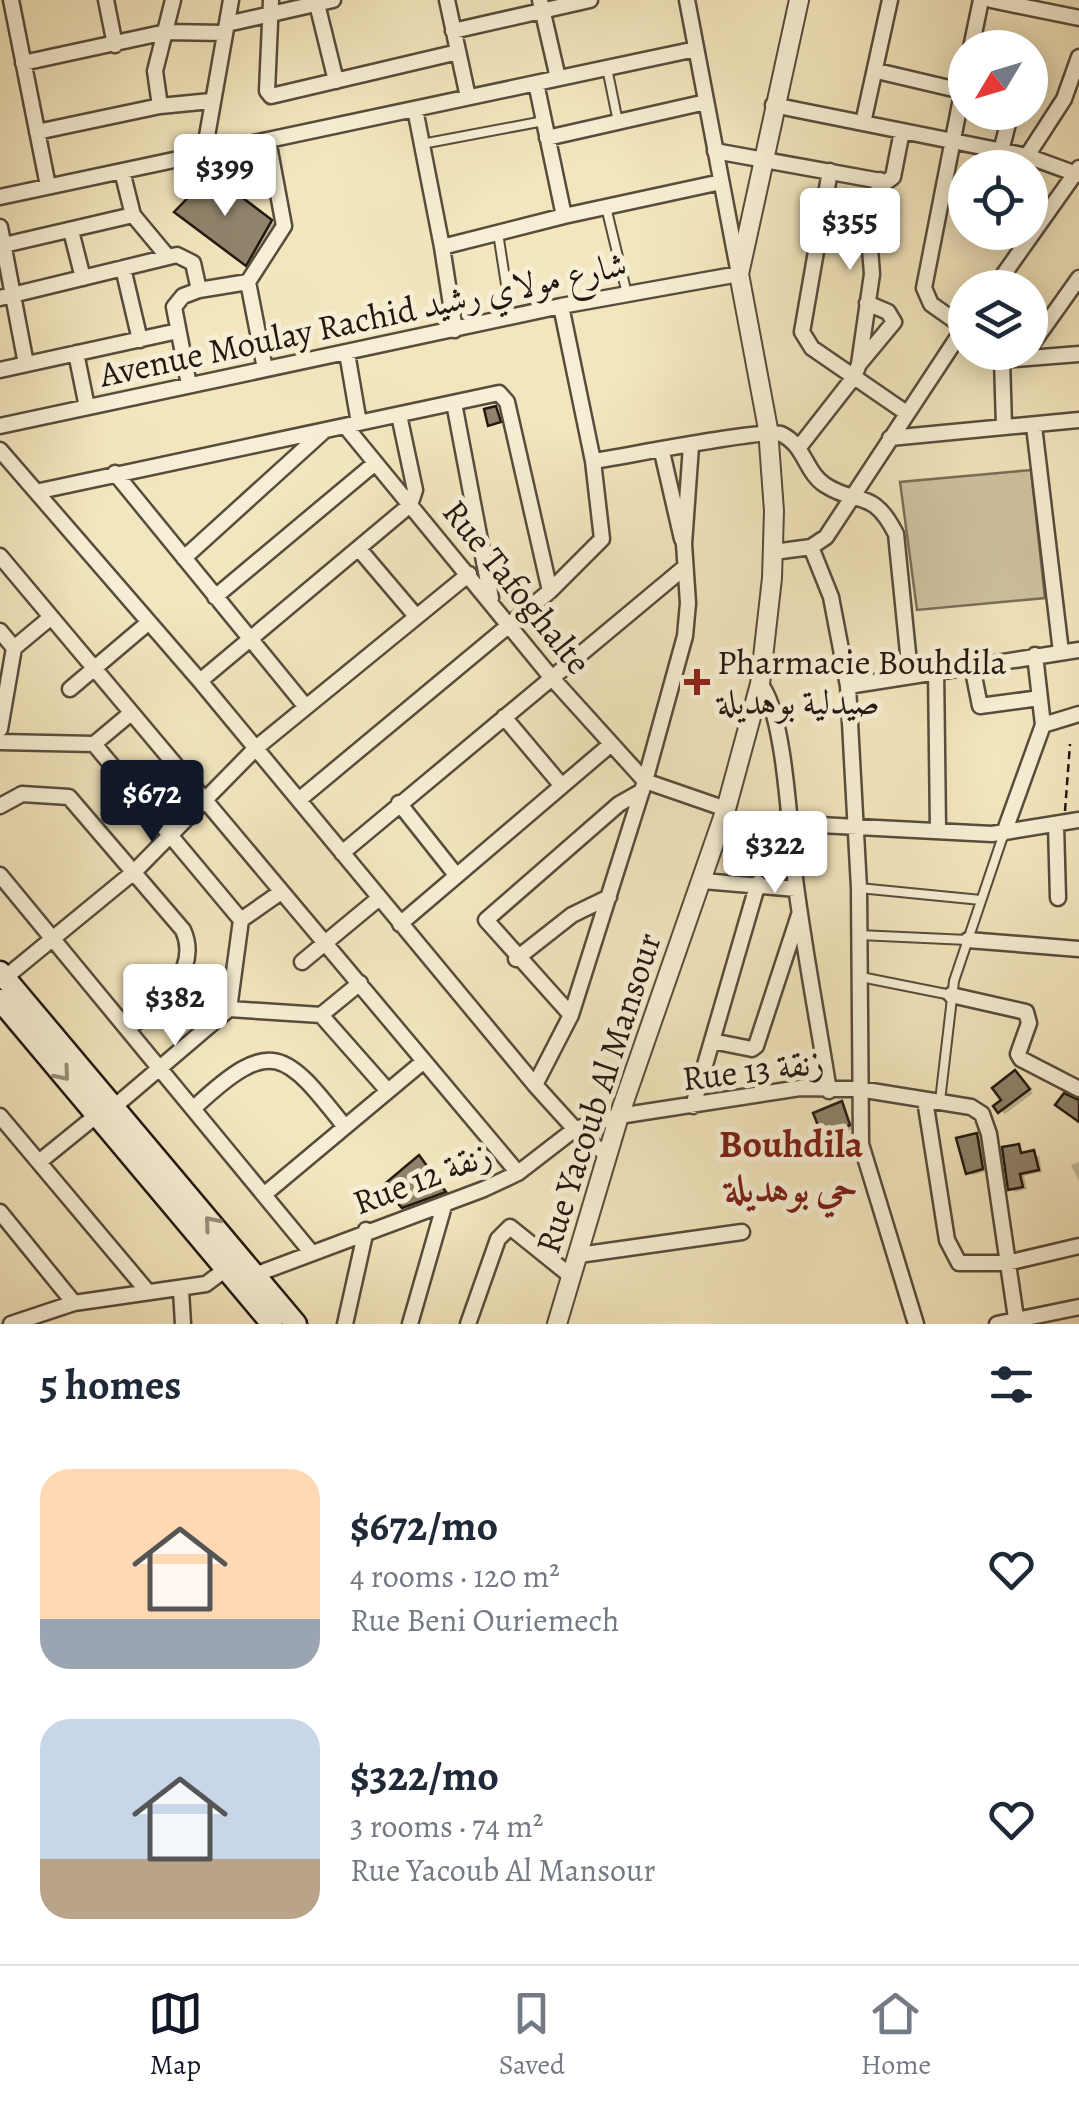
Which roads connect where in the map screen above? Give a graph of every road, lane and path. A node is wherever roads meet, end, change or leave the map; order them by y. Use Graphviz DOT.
graph roads {
  1 [pos="9,0"];
  2 [pos="106,0"];
  3 [pos="173,0"];
  4 [pos="231,0"];
  5 [pos="333,0"];
  6 [pos="446,0"];
  7 [pos="590,0"];
  8 [pos="687,0"];
  9 [pos="799,0"];
  10 [pos="890,0"];
  11 [pos="981,0"];
  12 [pos="991,0"];
  13 [pos="317,4"];
  14 [pos="1035,4"];
  15 [pos="541,5"];
  16 [pos="0,7"];
  17 [pos="270,8"];
  18 [pos="1079,18"];
  19 [pos="226,29"];
  20 [pos="975,30"];
  21 [pos="453,31"];
  22 [pos="166,32"];
  23 [pos="116,44"];
  24 [pos="696,49"];
  25 [pos="458,52"];
  26 [pos="1079,57"];
  27 [pos="22,64"];
  28 [pos="607,68"];
  29 [pos="877,71"];
  30 [pos="558,78"];
  31 [pos="336,81"];
  32 [pos="948,82"];
  33 [pos="536,83"];
  34 [pos="468,98"];
  35 [pos="211,101"];
  36 [pos="706,102"];
  37 [pos="773,105"];
  38 [pos="160,106"];
  39 [pos="415,109"];
  40 [pos="544,121"];
  41 [pos="618,122"];
  42 [pos="862,123"];
  43 [pos="957,130"];
  44 [pos="902,131"];
  45 [pos="37,132"];
  46 [pos="547,138"];
  47 [pos="268,140"];
  48 [pos="955,141"];
  49 [pos="422,144"];
  50 [pos="997,150"];
  51 [pos="1031,150"];
  52 [pos="715,151"];
  53 [pos="204,153"];
  54 [pos="763,158"];
  55 [pos="1048,163"];
  56 [pos="122,171"];
  57 [pos="830,171"];
  58 [pos="1078,172"];
  59 [pos="880,180"];
  60 [pos="721,182"];
  61 [pos="48,186"];
  62 [pos="0,196"];
  63 [pos="606,207"];
  64 [pos="132,216"];
  65 [pos="564,216"];
  66 [pos="0,227"];
  67 [pos="71,230"];
  68 [pos="498,233"];
  69 [pos="4,245"];
  70 [pos="442,247"];
  71 [pos="168,257"];
  72 [pos="123,268"];
  73 [pos="1007,270"];
  74 [pos="738,274"];
  75 [pos="83,278"];
  76 [pos="1079,278"];
  77 [pos="248,282"];
  78 [pos="199,290"];
  79 [pos="627,294"];
  80 [pos="6,297"];
  81 [pos="867,304"];
  82 [pos="561,306"];
  83 [pos="948,314"];
  84 [pos="511,317"];
  85 [pos="1048,321"];
  86 [pos="456,330"];
  87 [pos="178,331"];
  88 [pos="140,340"];
  89 [pos="948,351"];
  90 [pos="76,353"];
  91 [pos="346,353"];
  92 [pos="1048,353"];
  93 [pos="1079,354"];
  94 [pos="26,364"];
  95 [pos="265,369"];
  96 [pos="0,370"];
  97 [pos="999,370"];
  98 [pos="857,371"];
  99 [pos="189,386"];
  100 [pos="454,402"];
  101 [pos="87,407"];
  102 [pos="905,412"];
  103 [pos="399,414"];
  104 [pos="1079,420"];
  105 [pos="352,425"];
  106 [pos="0,426"];
  107 [pos="1004,426"];
  108 [pos="1034,426"];
  109 [pos="768,430"];
  110 [pos="324,431"];
  111 [pos="890,438"];
  112 [pos="691,446"];
  113 [pos="800,446"];
  114 [pos="0,450"];
  115 [pos="662,452"];
  116 [pos="592,461"];
  117 [pos="374,464"];
  118 [pos="115,473"];
  119 [pos="40,491"];
  120 [pos="857,495"];
  121 [pos="410,504"];
  122 [pos="684,544"];
  123 [pos="811,547"];
  124 [pos="359,548"];
  125 [pos="774,552"];
  126 [pos="0,556"];
  127 [pos="184,558"];
  128 [pos="684,566"];
  129 [pos="469,574"];
  130 [pos="550,591"];
  131 [pos="216,597"];
  132 [pos="492,602"];
  133 [pos="415,615"];
  134 [pos="50,618"];
  135 [pos="149,622"];
  136 [pos="509,625"];
  137 [pos="0,631"];
  138 [pos="250,640"];
  139 [pos="14,648"];
  140 [pos="1079,650"];
  141 [pos="1061,652"];
  142 [pos="1035,655"];
  143 [pos="972,666"];
  144 [pos="94,669"];
  145 [pos="936,669"];
  146 [pos="910,673"];
  147 [pos="552,678"];
  148 [pos="200,680"];
  149 [pos="760,684"];
  150 [pos="848,686"];
  151 [pos="70,690"];
  152 [pos="1040,698"];
  153 [pos="306,707"];
  154 [pos="131,714"];
  155 [pos="1079,714"];
  156 [pos="504,716"];
  157 [pos="1043,726"];
  158 [pos="0,729"];
  159 [pos="0,742"];
  160 [pos="94,744"];
  161 [pos="1070,744"];
  162 [pos="610,745"];
  163 [pos="256,748"];
  164 [pos="562,786"];
  165 [pos="643,786"];
  166 [pos="300,799"];
  167 [pos="205,800"];
  168 [pos="399,803"];
  169 [pos="0,806"];
  170 [pos="724,814"];
  171 [pos="1067,822"];
  172 [pos="789,826"];
  173 [pos="855,826"];
  174 [pos="938,829"];
  175 [pos="171,834"];
  176 [pos="1004,834"];
  177 [pos="342,853"];
  178 [pos="135,871"];
  179 [pos="0,875"];
  180 [pos="456,875"];
  181 [pos="703,881"];
  182 [pos="758,883"];
  183 [pos="796,888"];
  184 [pos="859,888"];
  185 [pos="281,892"];
  186 [pos="609,897"];
  187 [pos="1058,898"];
  188 [pos="378,899"];
  189 [pos="981,900"];
  190 [pos="800,911"];
  191 [pos="241,920"];
  192 [pos="400,924"];
  193 [pos="859,935"];
  194 [pos="53,938"];
  195 [pos="968,940"];
  196 [pos="324,943"];
  197 [pos="1079,949"];
  198 [pos="516,959"];
  199 [pos="302,962"];
  200 [pos="861,976"];
  201 [pos="2,977"];
  202 [pos="360,983"];
  203 [pos="951,995"];
  204 [pos="0,1000"];
  205 [pos="229,1009"];
  206 [pos="322,1015"];
  207 [pos="570,1015"];
  208 [pos="129,1028"];
  209 [pos="712,1041"];
  210 [pos="424,1061"];
  211 [pos="161,1067"];
  212 [pos="535,1085"];
  213 [pos="859,1088"];
  214 [pos="1079,1088"];
  215 [pos="388,1091"];
  216 [pos="829,1091"];
  217 [pos="932,1101"];
  218 [pos="693,1106"];
  219 [pos="195,1107"];
  220 [pos="106,1111"];
  221 [pos="0,1116"];
  222 [pos="619,1116"];
  223 [pos="345,1126"];
  224 [pos="574,1129"];
  225 [pos="608,1156"];
  226 [pos="39,1162"];
  227 [pos="518,1173"];
  228 [pos="266,1193"];
  229 [pos="444,1206"];
  230 [pos="0,1212"];
  231 [pos="366,1230"];
  232 [pos="742,1232"];
  233 [pos="1079,1246"];
  234 [pos="312,1252"];
  235 [pos="579,1256"];
  236 [pos="1008,1263"];
  237 [pos="240,1276"];
  238 [pos="572,1278"];
  239 [pos="181,1290"];
  240 [pos="148,1292"];
  241 [pos="74,1302"];
  242 [pos="1079,1306"];
  243 [pos="0,1318"];
  244 [pos="1022,1320"];
  245 [pos="465,1323"];
  246 [pos="8,1324"];
  247 [pos="182,1324"];
  248 [pos="272,1324"];
  249 [pos="296,1324"];
  250 [pos="345,1324"];
  251 [pos="410,1324"];
  252 [pos="557,1324"];
  253 [pos="916,1324"];
  254 [pos="998,1324"];
  1 -- 16 [label="street"];
  1 -- 27 [label="street"];
  2 -- 23 [label="street"];
  3 -- 22 [label="street"];
  4 -- 19 [label="street"];
  5 -- 13 [label="street"];
  6 -- 21 [label="street"];
  7 -- 15 [label="street"];
  8 -- 24 [label="street, Rue Yacoub Al Mansour"];
  9 -- 37 [label="street"];
  10 -- 29 [label="street"];
  11 -- 20 [label="street"];
  12 -- 14 [label="street"];
  13 -- 17 [label="street"];
  13 -- 31 [label="street"];
  14 -- 18 [label="street"];
  15 -- 21 [label="street"];
  15 -- 30 [label="street"];
  17 -- 19 [label="street"];
  17 -- 31 [label="street"];
  19 -- 22 [label="street"];
  19 -- 35 [label="street"];
  21 -- 25 [label="street"];
  22 -- 23 [label="street"];
  22 -- 38 [label="street"];
  23 -- 27 [label="street"];
  24 -- 28 [label="street"];
  24 -- 36 [label="street, Rue Yacoub Al Mansour"];
  25 -- 31 [label="street"];
  25 -- 34 [label="street"];
  26 -- 51 [label="street"];
  27 -- 45 [label="street"];
  28 -- 30 [label="street"];
  28 -- 41 [label="lane"];
  29 -- 32 [label="street"];
  29 -- 42 [label="street"];
  30 -- 33 [label="street"];
  33 -- 34 [label="street"];
  33 -- 40 [label="street"];
  34 -- 39 [label="street"];
  35 -- 38 [label="street"];
  35 -- 53 [label="street"];
  36 -- 41 [label="street"];
  36 -- 52 [label="street, Rue Yacoub Al Mansour"];
  37 -- 42 [label="street"];
  37 -- 54 [label="street"];
  38 -- 45 [label="street"];
  39 -- 47 [label="street"];
  39 -- 49 [label="street"];
  40 -- 46 [label="street"];
  40 -- 49 [label="lane"];
  41 -- 46 [label="street"];
  42 -- 44 [label="street"];
  43 -- 48 [label="street"];
  44 -- 48 [label="street"];
  44 -- 59 [label="street"];
  45 -- 61 [label="street"];
  46 -- 65 [label="street"];
  47 -- 53 [label="street"];
  47 -- 77 [label="street"];
  48 -- 50 [label="street"];
  48 -- 83 [label="street"];
  49 -- 70 [label="street"];
  52 -- 54 [label="street"];
  52 -- 60 [label="street, Rue Yacoub Al Mansour"];
  53 -- 56 [label="street"];
  54 -- 57 [label="street"];
  54 -- 74 [label="street"];
  55 -- 58 [label="street"];
  56 -- 61 [label="street"];
  56 -- 64 [label="street"];
  57 -- 59 [label="street"];
  57 -- 98 [label="street"];
  58 -- 73 [label="street"];
  59 -- 81 [label="street"];
  60 -- 63 [label="street"];
  60 -- 74 [label="street, Rue Yacoub Al Mansour"];
  61 -- 62 [label="street"];
  63 -- 65 [label="street"];
  63 -- 79 [label="lane"];
  64 -- 67 [label="street"];
  64 -- 71 [label="street"];
  65 -- 68 [label="street"];
  66 -- 69 [label="street"];
  67 -- 69 [label="street"];
  67 -- 75 [label="street"];
  68 -- 70 [label="street"];
  68 -- 84 [label="lane"];
  69 -- 80 [label="street"];
  70 -- 86 [label="street"];
  71 -- 72 [label="street"];
  71 -- 78 [label="street"];
  72 -- 75 [label="street"];
  72 -- 88 [label="street"];
  74 -- 79 [label="street, Avenue Moulay Rachid شارع مولاي رشيد"];
  74 -- 109 [label="street, Rue Yacoub Al Mansour"];
  75 -- 80 [label="street"];
  76 -- 85 [label="street"];
  77 -- 78 [label="street"];
  77 -- 95 [label="street"];
  78 -- 87 [label="street"];
  79 -- 82 [label="street, Avenue Moulay Rachid شارع مولاي رشيد"];
  80 -- 94 [label="street"];
  81 -- 98 [label="street"];
  81 -- 98 [label="street"];
  82 -- 84 [label="street, Avenue Moulay Rachid شارع مولاي رشيد"];
  82 -- 116 [label="street"];
  84 -- 86 [label="street, Avenue Moulay Rachid شارع مولاي رشيد"];
  86 -- 91 [label="street, Avenue Moulay Rachid شارع مولاي رشيد"];
  87 -- 88 [label="street"];
  87 -- 99 [label="street"];
  88 -- 90 [label="street"];
  89 -- 102 [label="street"];
  90 -- 94 [label="street"];
  90 -- 101 [label="street"];
  91 -- 95 [label="street, Avenue Moulay Rachid شارع مولاي رشيد"];
  91 -- 105 [label="street"];
  92 -- 93 [label="street"];
  94 -- 96 [label="street"];
  95 -- 99 [label="street, Avenue Moulay Rachid شارع مولاي رشيد"];
  97 -- 107 [label="street"];
  98 -- 102 [label="street"];
  98 -- 113 [label="street"];
  99 -- 101 [label="street, Avenue Moulay Rachid شارع مولاي رشيد"];
  100 -- 103 [label="street"];
  100 -- 130 [label="street"];
  100 -- 132 [label="street"];
  101 -- 106 [label="street, Avenue Moulay Rachid شارع مولاي رشيد"];
  102 -- 111 [label="street"];
  103 -- 105 [label="street"];
  103 -- 121 [label="street"];
  104 -- 108 [label="street"];
  105 -- 110 [label="street"];
  105 -- 117 [label="street, Rue Tafoghalte"];
  107 -- 108 [label="street"];
  107 -- 111 [label="street"];
  108 -- 141 [label="street"];
  109 -- 112 [label="street"];
  109 -- 113 [label="street"];
  109 -- 125 [label="street, Rue Yacoub Al Mansour"];
  110 -- 118 [label="street"];
  110 -- 127 [label="street"];
  111 -- 120 [label="street"];
  112 -- 115 [label="street"];
  112 -- 122 [label="street"];
  113 -- 120 [label="street"];
  114 -- 119 [label="street"];
  115 -- 116 [label="street"];
  115 -- 122 [label="street"];
  116 -- 130 [label="street"];
  117 -- 121 [label="street, Rue Tafoghalte"];
  117 -- 131 [label="street"];
  118 -- 119 [label="street"];
  118 -- 127 [label="street"];
  119 -- 135 [label="street"];
  120 -- 123 [label="street"];
  120 -- 146 [label="street"];
  121 -- 124 [label="street"];
  121 -- 129 [label="street, Rue Tafoghalte"];
  122 -- 128 [label="street"];
  123 -- 125 [label="street"];
  123 -- 150 [label="street"];
  124 -- 133 [label="street"];
  124 -- 138 [label="street"];
  125 -- 149 [label="street, Rue Yacoub Al Mansour"];
  126 -- 134 [label="street"];
  127 -- 131 [label="street"];
  128 -- 147 [label="street"];
  128 -- 165 [label="street"];
  129 -- 132 [label="street, Rue Tafoghalte"];
  129 -- 133 [label="street"];
  130 -- 136 [label="street"];
  131 -- 138 [label="street"];
  132 -- 136 [label="street, Rue Tafoghalte"];
  133 -- 153 [label="street"];
  134 -- 139 [label="street"];
  134 -- 144 [label="street"];
  135 -- 144 [label="street"];
  135 -- 148 [label="street"];
  136 -- 147 [label="street, Rue Tafoghalte"];
  136 -- 166 [label="street"];
  137 -- 139 [label="street"];
  138 -- 148 [label="street"];
  138 -- 153 [label="street"];
  139 -- 158 [label="street"];
  140 -- 141 [label="street"];
  141 -- 142 [label="street"];
  142 -- 143 [label="street"];
  142 -- 152 [label="street"];
  143 -- 145 [label="street"];
  143 -- 152 [label="street"];
  144 -- 151 [label="street"];
  144 -- 154 [label="street"];
  145 -- 146 [label="street"];
  145 -- 174 [label="street"];
  146 -- 150 [label="street"];
  147 -- 156 [label="street"];
  147 -- 162 [label="street, Rue Tafoghalte"];
  148 -- 163 [label="street"];
  149 -- 170 [label="street, Rue Yacoub Al Mansour"];
  149 -- 172 [label="street"];
  150 -- 173 [label="street"];
  152 -- 157 [label="street"];
  153 -- 163 [label="street"];
  154 -- 160 [label="street"];
  154 -- 167 [label="street"];
  155 -- 157 [label="street"];
  156 -- 164 [label="street"];
  156 -- 168 [label="street"];
  157 -- 176 [label="street"];
  159 -- 160 [label="street"];
  160 -- 175 [label="street"];
  161 -- 171 [label="path"];
  162 -- 164 [label="street"];
  162 -- 165 [label="street, Rue Tafoghalte"];
  163 -- 166 [label="street"];
  163 -- 167 [label="street"];
  164 -- 180 [label="street"];
  165 -- 170 [label="street"];
  165 -- 186 [label="street"];
  165 -- 198 [label="street"];
  166 -- 177 [label="street"];
  167 -- 175 [label="street"];
  167 -- 185 [label="street"];
  168 -- 177 [label="street"];
  168 -- 180 [label="street"];
  169 -- 178 [label="street"];
  170 -- 172 [label="street"];
  170 -- 181 [label="street, Rue Yacoub Al Mansour"];
  171 -- 176 [label="street"];
  171 -- 187 [label="street"];
  172 -- 173 [label="street"];
  172 -- 183 [label="street"];
  173 -- 174 [label="street"];
  173 -- 184 [label="street"];
  174 -- 176 [label="street"];
  175 -- 178 [label="street"];
  175 -- 191 [label="street"];
  176 -- 189 [label="lane"];
  177 -- 188 [label="street"];
  178 -- 194 [label="street"];
  178 -- 208 [label="street"];
  179 -- 194 [label="street"];
  180 -- 192 [label="street"];
  181 -- 182 [label="street"];
  181 -- 222 [label="street, Rue Yacoub Al Mansour"];
  182 -- 183 [label="street"];
  182 -- 209 [label="street"];
  183 -- 190 [label="street"];
  184 -- 189 [label="lane"];
  184 -- 193 [label="street"];
  185 -- 191 [label="street"];
  185 -- 196 [label="street"];
  186 -- 198 [label="street"];
  186 -- 207 [label="street"];
  188 -- 192 [label="street"];
  188 -- 196 [label="street"];
  189 -- 195 [label="lane"];
  190 -- 209 [label="street"];
  190 -- 216 [label="street"];
  191 -- 205 [label="street"];
  192 -- 212 [label="street"];
  193 -- 195 [label="lane"];
  193 -- 200 [label="street"];
  194 -- 201 [label="street"];
  194 -- 208 [label="street"];
  195 -- 197 [label="street"];
  195 -- 203 [label="lane"];
  196 -- 199 [label="street"];
  196 -- 202 [label="street"];
  198 -- 207 [label="street"];
  200 -- 203 [label="lane"];
  200 -- 213 [label="street"];
  201 -- 220 [label="main road"];
  202 -- 206 [label="street"];
  202 -- 210 [label="street"];
  203 -- 214 [label="street"];
  203 -- 217 [label="lane"];
  204 -- 220 [label="main road, one-way"];
  205 -- 206 [label="street"];
  205 -- 211 [label="street"];
  206 -- 215 [label="street"];
  207 -- 212 [label="street"];
  208 -- 211 [label="street"];
  209 -- 218 [label="street"];
  210 -- 215 [label="street"];
  210 -- 227 [label="street"];
  211 -- 219 [label="street"];
  211 -- 220 [label="street"];
  212 -- 224 [label="street"];
  213 -- 216 [label="street, Rue 13 زنقة"];
  213 -- 217 [label="street, Rue 13 زنقة"];
  213 -- 253 [label="street"];
  215 -- 223 [label="street"];
  216 -- 218 [label="street, Rue 13 زنقة"];
  217 -- 236 [label="street, Rue 13 زنقة"];
  217 -- 236 [label="street"];
  218 -- 222 [label="street, Rue 13 زنقة"];
  219 -- 223 [label="street"];
  219 -- 228 [label="street"];
  220 -- 226 [label="street"];
  220 -- 237 [label="main road"];
  221 -- 226 [label="street"];
  222 -- 224 [label="street, Rue 12 زنقة"];
  222 -- 225 [label="street, Rue Yacoub Al Mansour"];
  223 -- 228 [label="street"];
  224 -- 225 [label="street"];
  224 -- 227 [label="street, Rue 12 زنقة"];
  225 -- 235 [label="street, Rue Yacoub Al Mansour"];
  226 -- 240 [label="street"];
  227 -- 229 [label="street, Rue 12 زنقة"];
  228 -- 234 [label="street"];
  229 -- 231 [label="street, Rue 12 زنقة"];
  229 -- 251 [label="street"];
  230 -- 241 [label="street"];
  231 -- 234 [label="street, Rue 12 زنقة"];
  231 -- 250 [label="street"];
  232 -- 235 [label="street"];
  233 -- 236 [label="street"];
  234 -- 237 [label="street, Rue 12 زنقة"];
  235 -- 238 [label="street, Rue Yacoub Al Mansour"];
  236 -- 244 [label="street, Rue 13 زنقة"];
  237 -- 239 [label="street, Rue 12 زنقة"];
  237 -- 248 [label="main road"];
  237 -- 249 [label="main road"];
  238 -- 245 [label="street"];
  238 -- 252 [label="street, Rue Yacoub Al Mansour"];
  239 -- 240 [label="street"];
  239 -- 247 [label="street"];
  240 -- 241 [label="street"];
  241 -- 246 [label="street"];
  242 -- 244 [label="street"];
  243 -- 246 [label="street"];
  244 -- 254 [label="street"];
}
